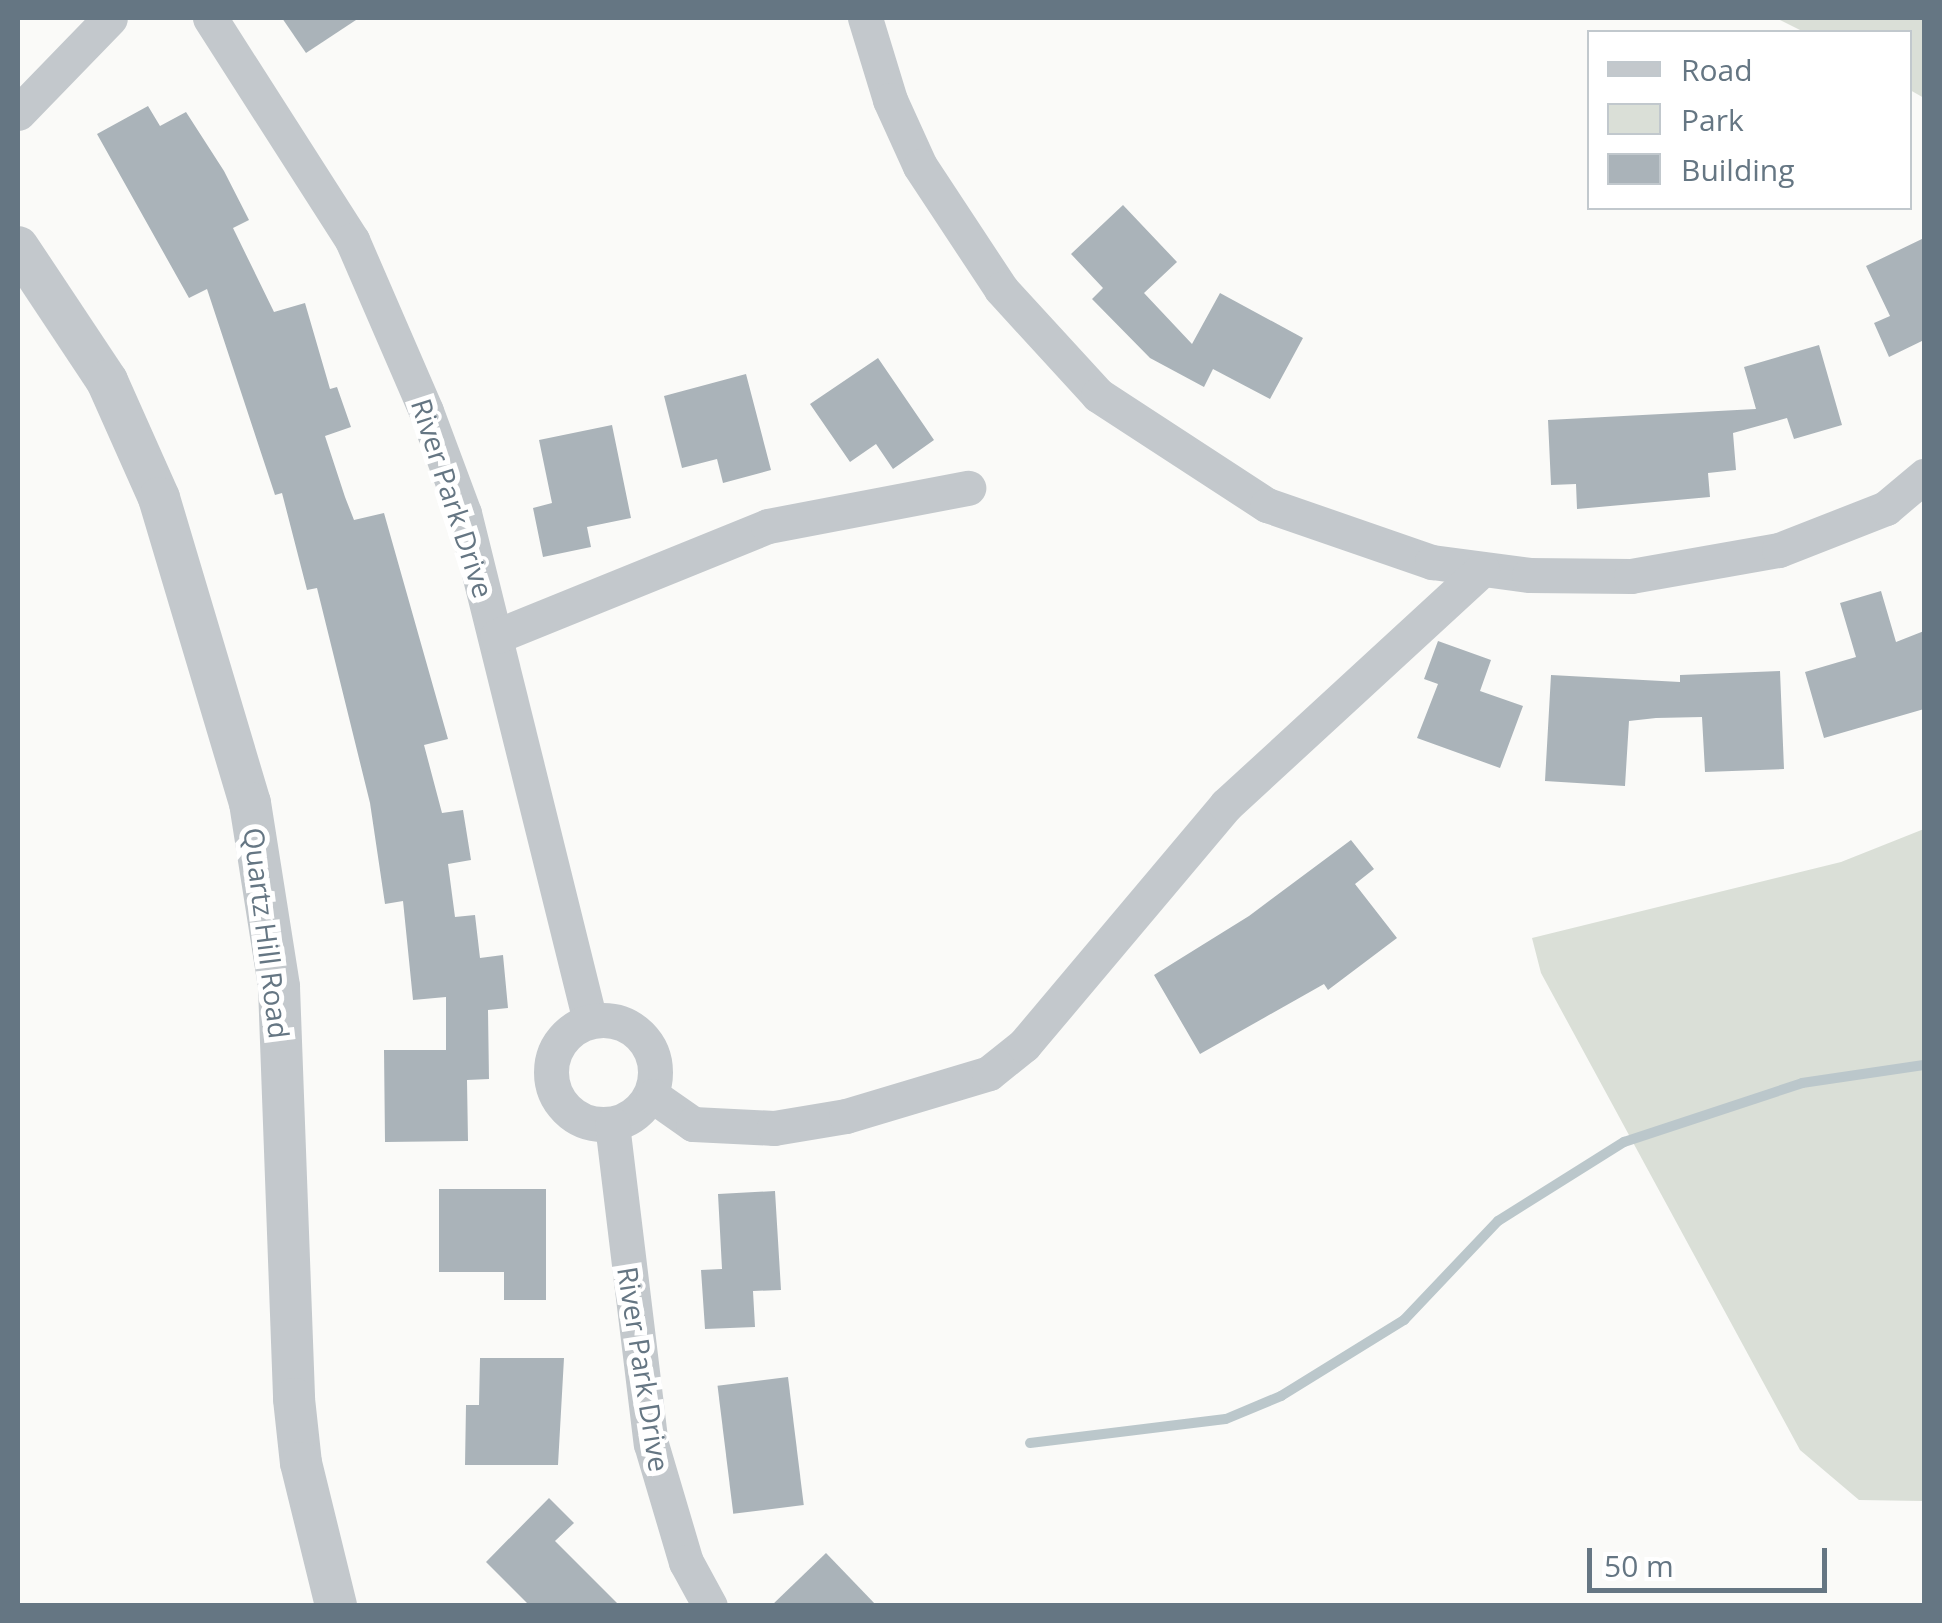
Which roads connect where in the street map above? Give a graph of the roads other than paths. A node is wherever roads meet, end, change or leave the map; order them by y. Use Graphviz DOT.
graph roads {
  1 [pos="110,18"];
  2 [pos="210,18"];
  3 [pos="865,18"];
  4 [pos="18,113"];
  5 [pos="18,248"];
  6 [pos="1924,476"];
  7 [pos="968,488"];
  8 [pos="1482,570"];
  9 [pos="497,636"];
  10 [pos="590,1021"];
  11 [pos="652,1096"];
  12 [pos="612,1124"];
  13 [pos="336,1606"];
  14 [pos="710,1606"];
  1 -- 4 [label="street"];
  2 -- 9 [label="street, River Park Drive"];
  3 -- 8 [label="street"];
  5 -- 13 [label="street, Quartz Hill Road"];
  6 -- 8 [label="street"];
  7 -- 9 [label="street"];
  8 -- 11 [label="street"];
  9 -- 10 [label="street, River Park Drive"];
  10 -- 11 [label="street"];
  10 -- 12 [label="street"];
  11 -- 12 [label="street"];
  12 -- 14 [label="street, River Park Drive"];
}
